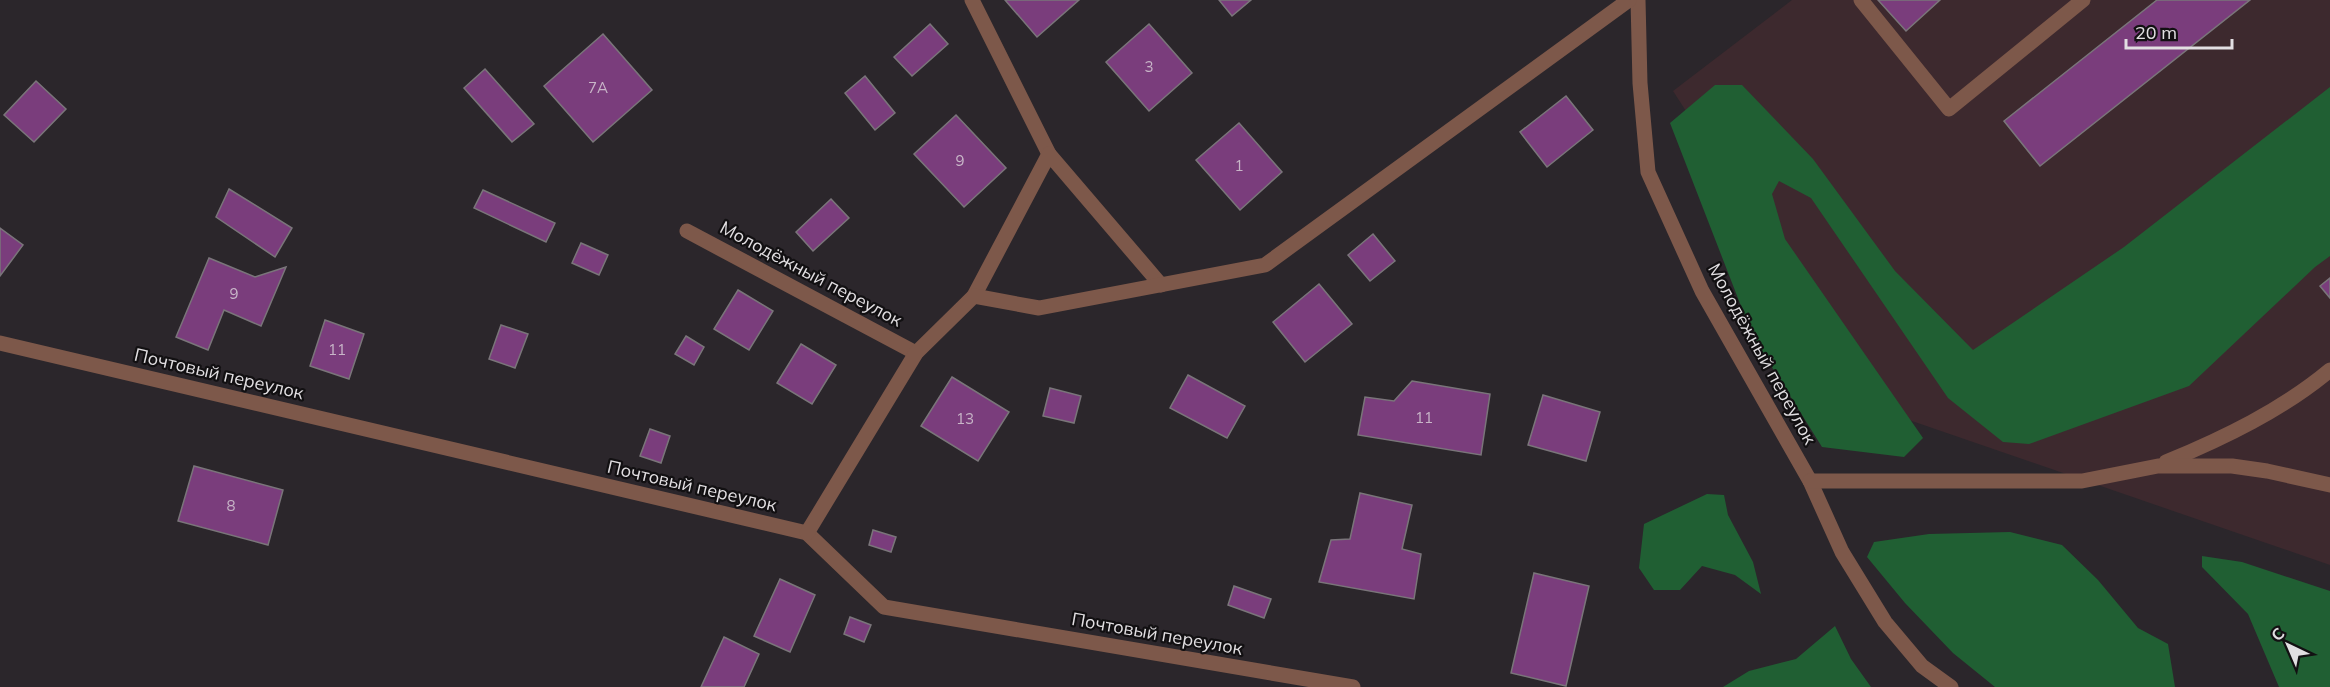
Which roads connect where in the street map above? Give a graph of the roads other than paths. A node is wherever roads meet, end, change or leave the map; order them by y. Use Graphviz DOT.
graph roads {
  1 [pos="972,0"];
  2 [pos="1629,0"];
  3 [pos="1638,0"];
  4 [pos="1861,0"];
  5 [pos="2083,0"];
  6 [pos="1049,154"];
  7 [pos="687,231"];
  8 [pos="1161,285"];
  9 [pos="974,296"];
  10 [pos="0,343"];
  11 [pos="916,352"];
  12 [pos="2330,370"];
  13 [pos="2158,466"];
  14 [pos="1810,481"];
  15 [pos="2330,485"];
  16 [pos="807,533"];
  17 [pos="1353,687"];
  18 [pos="1951,687"];
  1 -- 6 [label="street"];
  2 -- 8 [label="street"];
  3 -- 14 [label="street, Молодёжный переулок"];
  4 -- 5 [label="street"];
  6 -- 8 [label="street"];
  6 -- 9 [label="street"];
  7 -- 11 [label="street, Молодёжный переулок"];
  8 -- 9 [label="street"];
  9 -- 11 [label="street"];
  10 -- 16 [label="street, Почтовый переулок"];
  11 -- 16 [label="street"];
  12 -- 13 [label="street"];
  13 -- 14 [label="street"];
  13 -- 15 [label="street"];
  14 -- 18 [label="street, Молодёжный переулок"];
  16 -- 17 [label="street, Почтовый переулок"];
}
